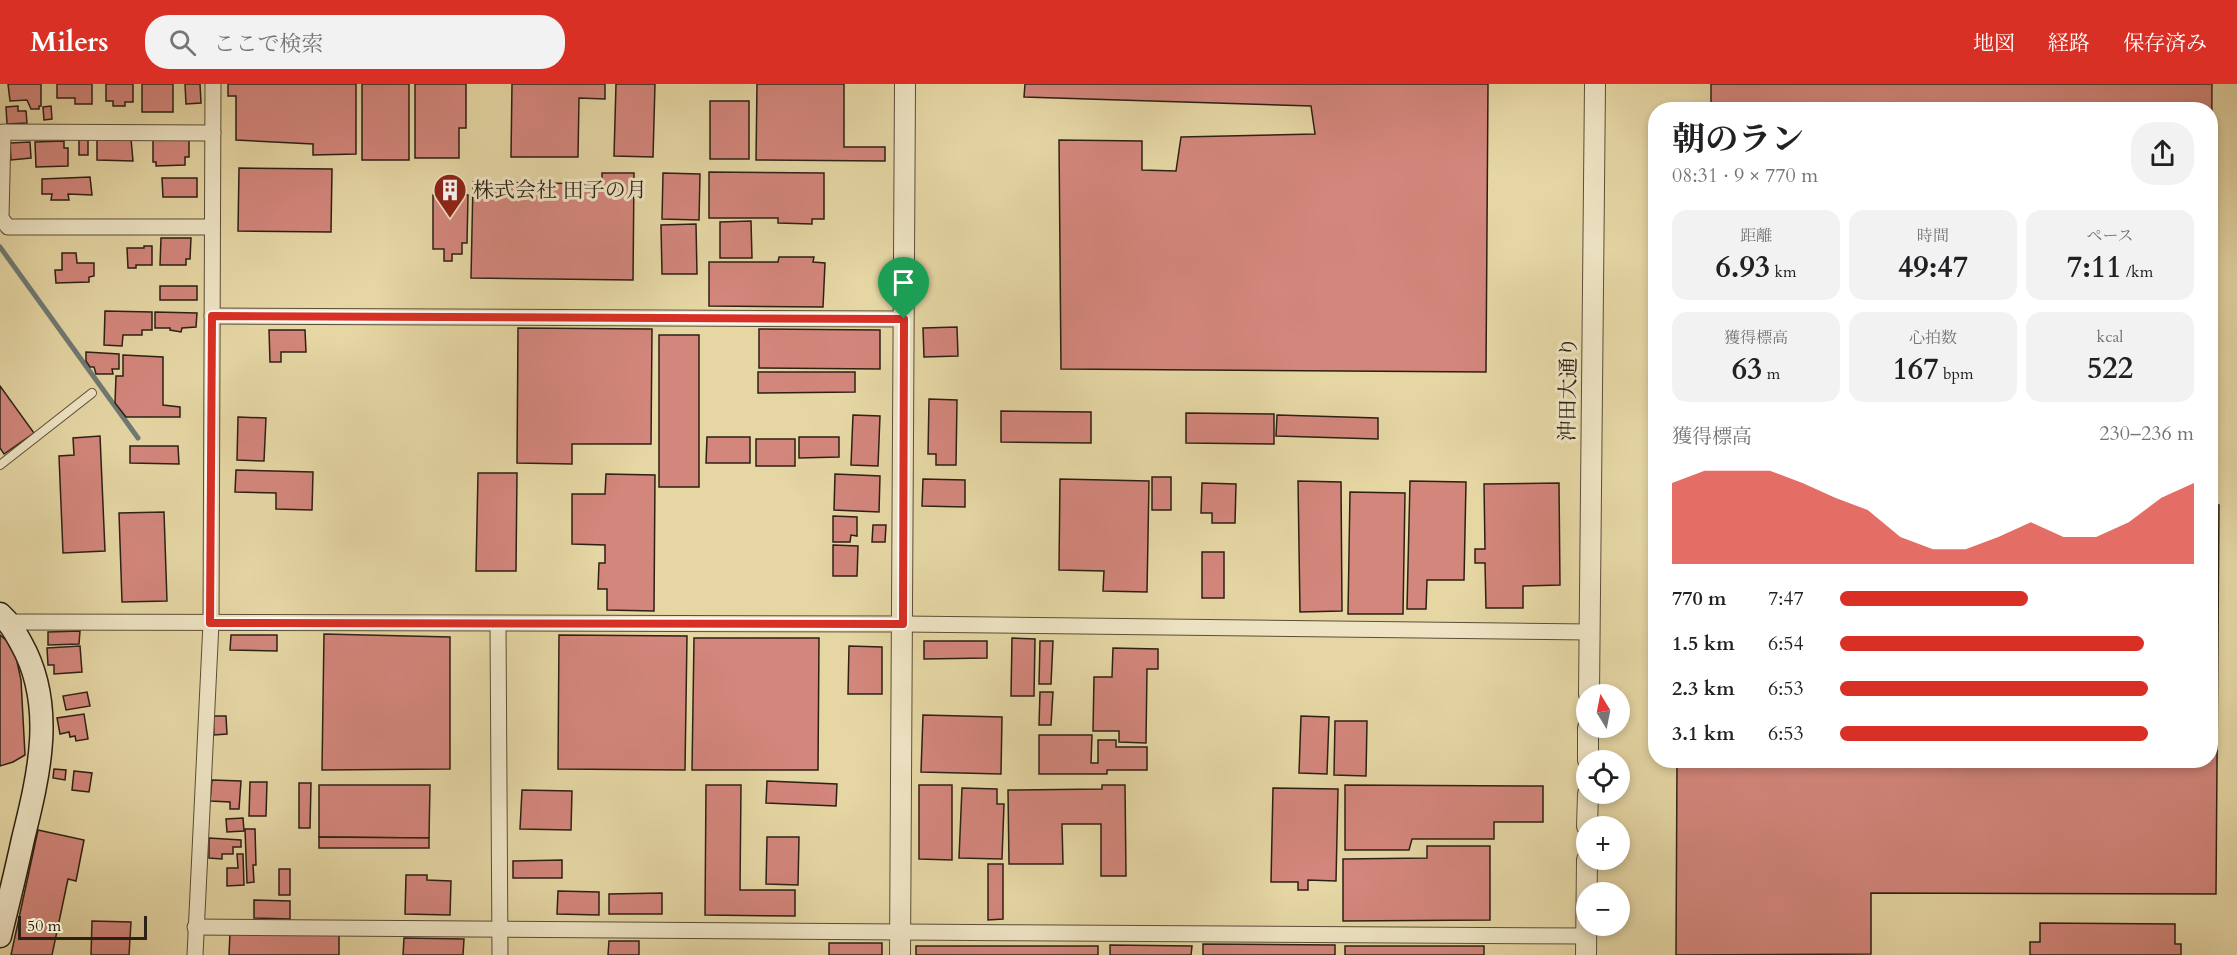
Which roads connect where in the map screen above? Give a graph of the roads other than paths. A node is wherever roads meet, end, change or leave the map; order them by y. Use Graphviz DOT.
graph roads {
  1 [pos="213,84"];
  2 [pos="904,84"];
  3 [pos="1595,84"];
  4 [pos="213,133"];
  5 [pos="211,227"];
  6 [pos="212,316"];
  7 [pos="904,319"];
  8 [pos="92,393"];
  9 [pos="0,465"];
  10 [pos="5,618"];
  11 [pos="210,623"];
  12 [pos="498,624"];
  13 [pos="903,624"];
  14 [pos="1589,632"];
  15 [pos="1588,684"];
  16 [pos="1587,870"];
  17 [pos="195,927"];
  18 [pos="501,931"];
  19 [pos="900,931"];
  20 [pos="0,936"];
  21 [pos="1586,945"];
  22 [pos="195,955"];
  23 [pos="500,955"];
  24 [pos="900,955"];
  1 -- 4 [label="street"];
  2 -- 7 [label="street"];
  3 -- 14 [label="street, 沖田大通り"];
  4 -- 5 [label="street"];
  4 -- 5 [label="street"];
  5 -- 6 [label="street"];
  6 -- 7 [label="street"];
  6 -- 11 [label="street"];
  7 -- 13 [label="street"];
  8 -- 9 [label="lane"];
  10 -- 11 [label="street"];
  10 -- 20 [label="main road"];
  11 -- 12 [label="street"];
  11 -- 17 [label="street"];
  12 -- 13 [label="street"];
  12 -- 18 [label="street"];
  13 -- 14 [label="street"];
  13 -- 19 [label="street"];
  14 -- 15 [label="street, 沖田大通り"];
  16 -- 21 [label="street"];
  17 -- 18 [label="street"];
  17 -- 22 [label="street"];
  18 -- 19 [label="street"];
  18 -- 23 [label="street"];
  19 -- 21 [label="street"];
  19 -- 24 [label="street"];
}
